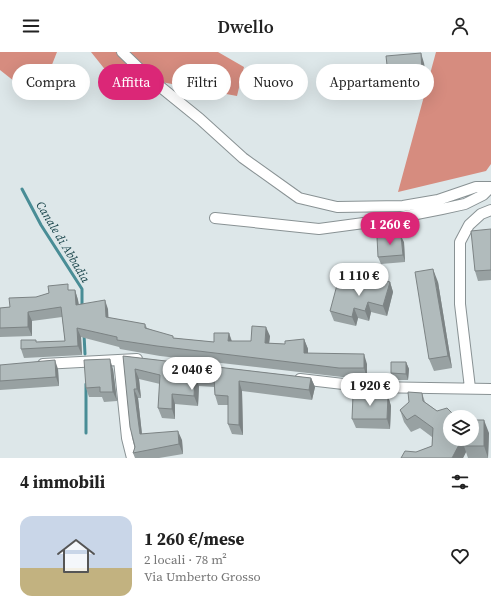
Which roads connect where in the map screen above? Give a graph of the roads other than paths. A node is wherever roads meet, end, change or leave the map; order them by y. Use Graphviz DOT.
graph roads {
  1 [pos="122,52"];
  2 [pos="491,187"];
  3 [pos="491,210"];
  4 [pos="215,218"];
  5 [pos="119,360"];
  6 [pos="146,360"];
  7 [pos="30,365"];
  8 [pos="291,378"];
  9 [pos="470,388"];
  10 [pos="491,389"];
  11 [pos="132,458"];
  1 -- 2 [label="street"];
  2 -- 4 [label="street"];
  3 -- 9 [label="street"];
  5 -- 6 [label="street"];
  5 -- 7 [label="street"];
  5 -- 11 [label="street"];
  8 -- 9 [label="street"];
  9 -- 10 [label="street"];
}
